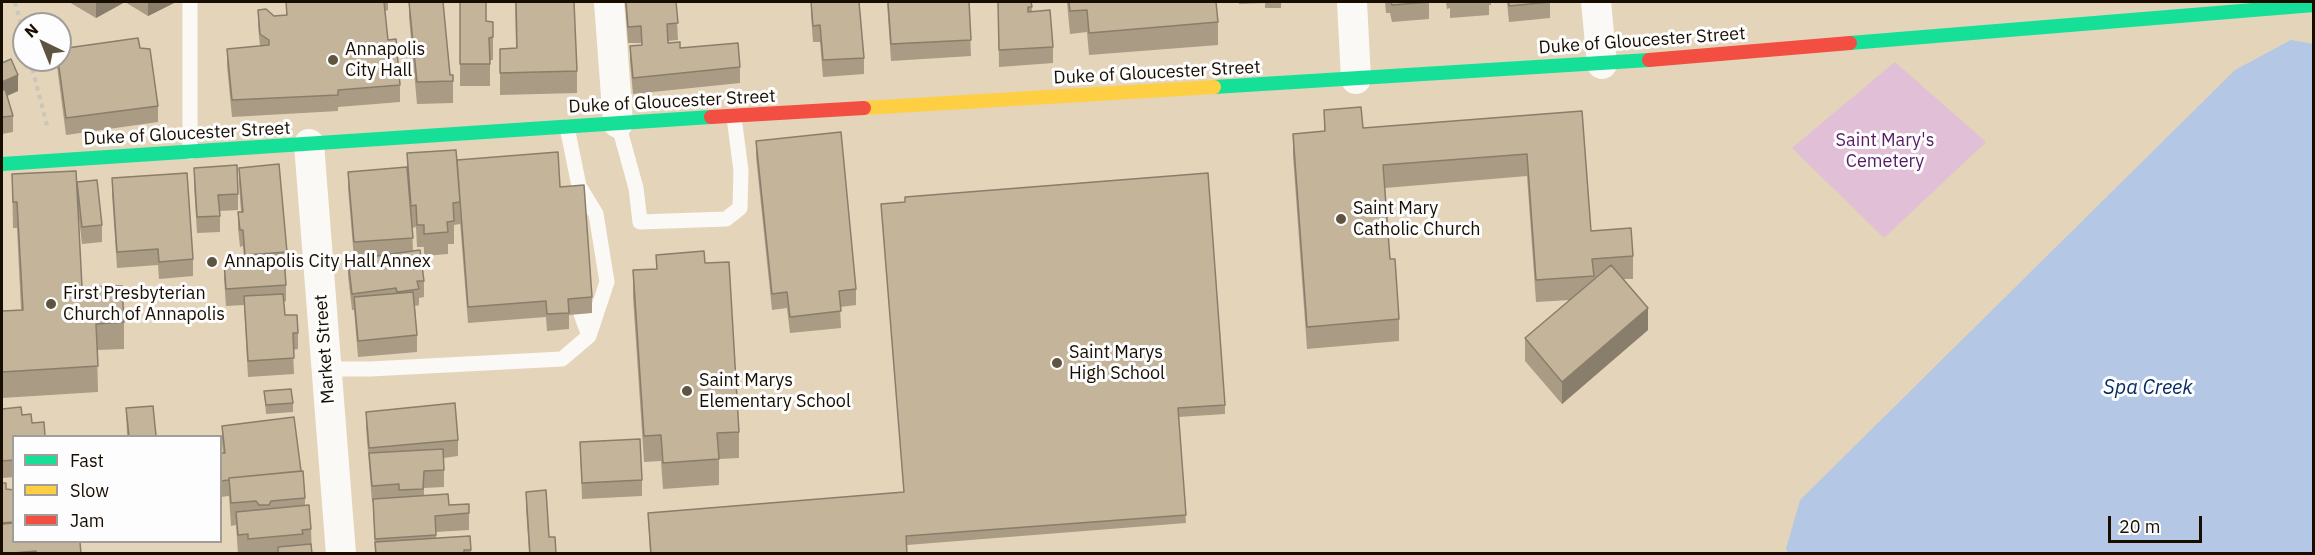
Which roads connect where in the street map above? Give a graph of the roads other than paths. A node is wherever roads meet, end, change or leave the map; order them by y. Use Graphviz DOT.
graph roads {
  1 [pos="190,2"];
  2 [pos="609,2"];
  3 [pos="1352,2"];
  4 [pos="1596,2"];
  5 [pos="2313,5"];
  6 [pos="1602,64"];
  7 [pos="1356,80"];
  8 [pos="734,117"];
  9 [pos="618,123"];
  10 [pos="567,127"];
  11 [pos="309,144"];
  12 [pos="190,152"];
  13 [pos="2,164"];
  14 [pos="579,186"];
  15 [pos="572,202"];
  16 [pos="581,314"];
  17 [pos="589,336"];
  18 [pos="326,369"];
  19 [pos="341,554"];
  1 -- 12 [label="lane"];
  2 -- 9 [label="street"];
  3 -- 7 [label="street"];
  4 -- 6 [label="street"];
  5 -- 6 [label="main road, Duke of Gloucester Street"];
  6 -- 7 [label="main road, Duke of Gloucester Street"];
  7 -- 8 [label="main road, Duke of Gloucester Street"];
  8 -- 9 [label="main road, Duke of Gloucester Street"];
  8 -- 9 [label="lane"];
  9 -- 10 [label="main road, Duke of Gloucester Street"];
  10 -- 11 [label="main road, Duke of Gloucester Street"];
  10 -- 14 [label="lane"];
  11 -- 12 [label="main road, Duke of Gloucester Street"];
  11 -- 18 [label="street, Market Street"];
  12 -- 13 [label="main road, Duke of Gloucester Street"];
  14 -- 15 [label="lane"];
  14 -- 17 [label="lane"];
  16 -- 17 [label="lane"];
  17 -- 18 [label="lane"];
  18 -- 19 [label="street, Market Street"];
}
